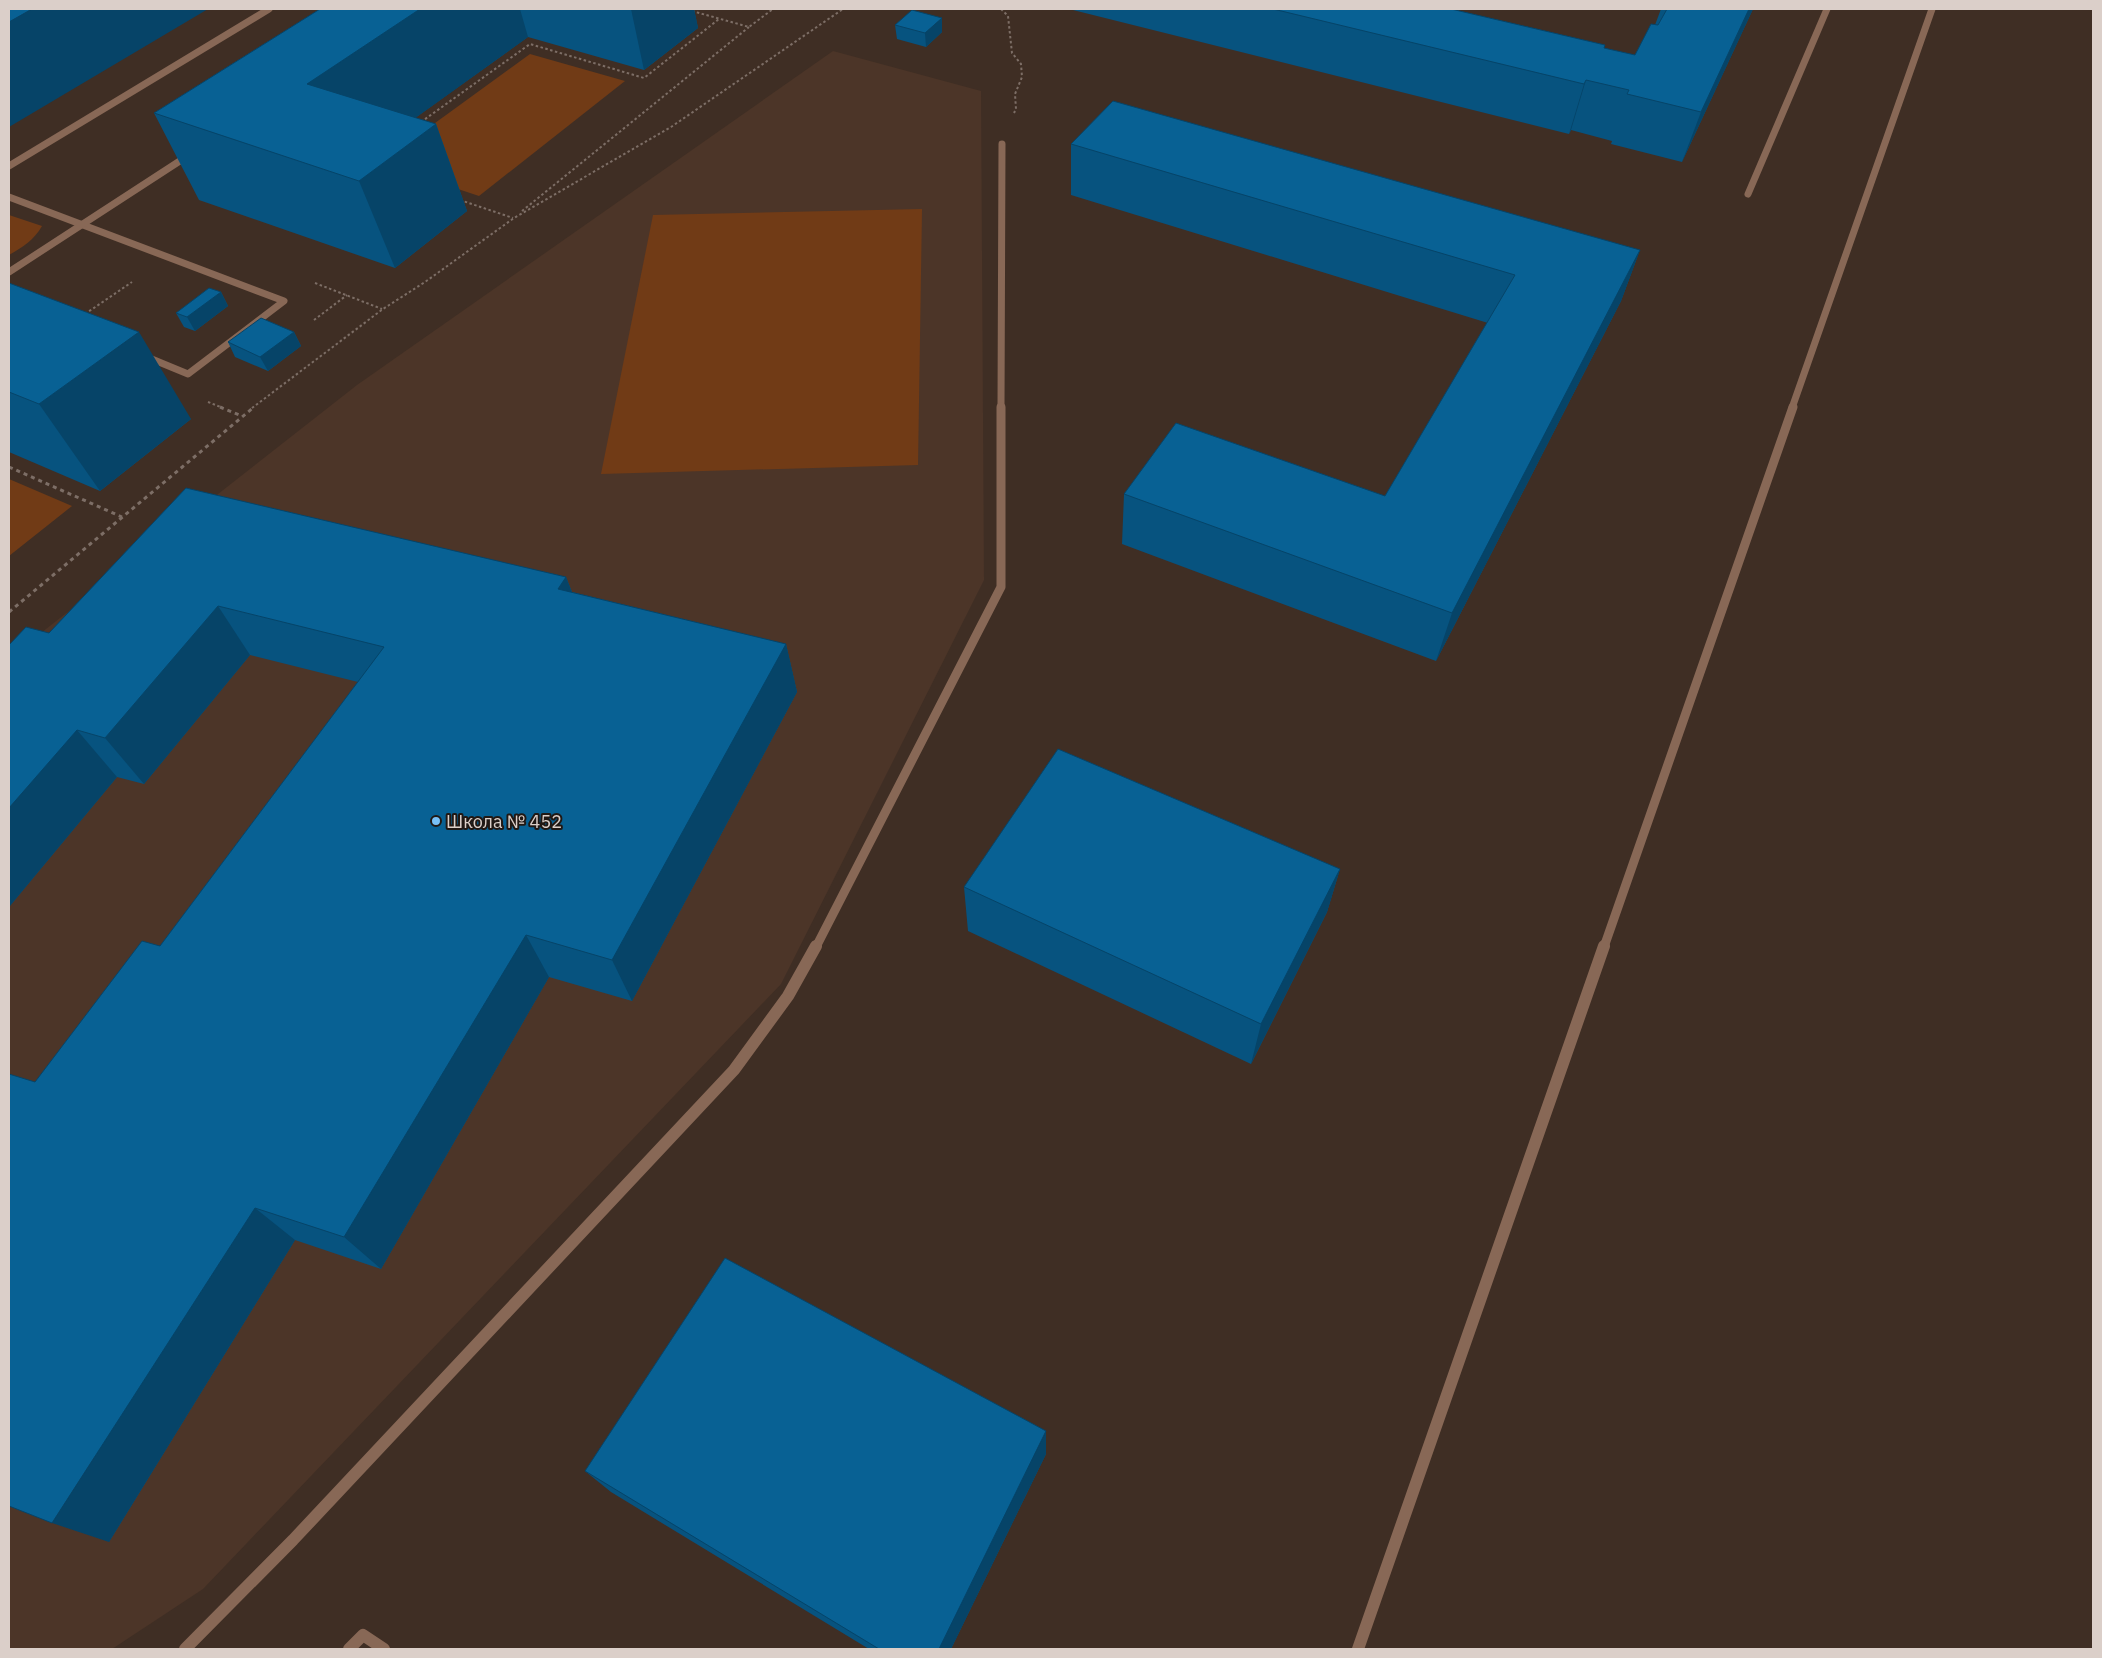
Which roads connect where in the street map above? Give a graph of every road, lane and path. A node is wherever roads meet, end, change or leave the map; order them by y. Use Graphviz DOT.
graph roads {
  1 [pos="269,9"];
  2 [pos="773,9"];
  3 [pos="843,9"];
  4 [pos="1001,9"];
  5 [pos="1827,9"];
  6 [pos="1932,9"];
  7 [pos="692,11"];
  8 [pos="720,19"];
  9 [pos="749,28"];
  10 [pos="421,122"];
  11 [pos="1002,144"];
  12 [pos="198,149"];
  13 [pos="9,166"];
  14 [pos="1748,194"];
  15 [pos="9,197"];
  16 [pos="459,200"];
  17 [pos="514,218"];
  18 [pos="82,225"];
  19 [pos="168,257"];
  20 [pos="9,272"];
  21 [pos="347,295"];
  22 [pos="78,319"];
  23 [pos="311,322"];
  24 [pos="133,351"];
  25 [pos="207,402"];
  26 [pos="242,416"];
  27 [pos="9,466"];
  28 [pos="122,517"];
  29 [pos="9,612"];
  30 [pos="185,1649"];
  31 [pos="349,1649"];
  32 [pos="384,1649"];
  33 [pos="1358,1649"];
  1 -- 13 [label="lane"];
  2 -- 9 [label="path"];
  3 -- 17 [label="path"];
  4 -- 11 [label="path"];
  5 -- 14 [label="lane"];
  6 -- 33 [label="lane"];
  7 -- 8 [label="path"];
  8 -- 9 [label="path"];
  8 -- 10 [label="path"];
  9 -- 17 [label="path"];
  11 -- 30 [label="lane"];
  12 -- 18 [label="lane"];
  15 -- 18 [label="lane"];
  16 -- 17 [label="path"];
  17 -- 26 [label="path"];
  18 -- 19 [label="lane"];
  18 -- 20 [label="lane"];
  19 -- 22 [label="path"];
  19 -- 24 [label="lane"];
  21 -- 23 [label="path"];
  25 -- 26 [label="path"];
  26 -- 28 [label="path"];
  27 -- 28 [label="path"];
  28 -- 29 [label="path"];
  31 -- 32 [label="lane"];
}
